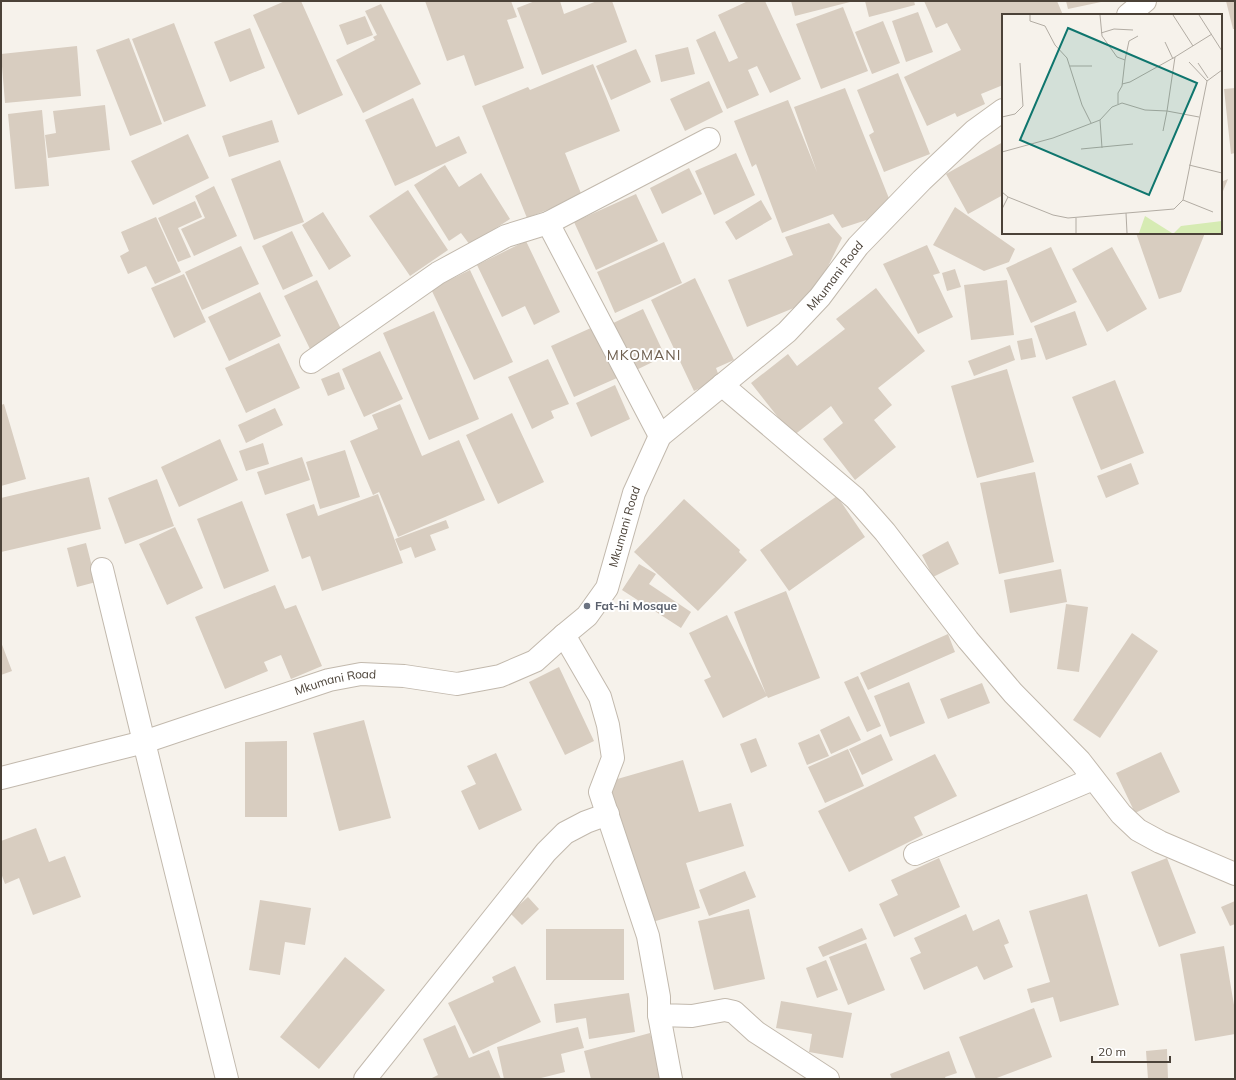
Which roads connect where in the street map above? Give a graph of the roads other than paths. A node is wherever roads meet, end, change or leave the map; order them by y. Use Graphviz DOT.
graph roads {
  1 [pos="1145,1"];
  2 [pos="1129,14"];
  3 [pos="1002,111"];
  4 [pos="709,139"];
  5 [pos="548,223"];
  6 [pos="311,362"];
  7 [pos="722,385"];
  8 [pos="660,436"];
  9 [pos="102,569"];
  10 [pos="564,635"];
  11 [pos="144,742"];
  12 [pos="1,778"];
  13 [pos="1093,779"];
  14 [pos="608,814"];
  15 [pos="915,854"];
  16 [pos="1235,874"];
  17 [pos="659,1015"];
  18 [pos="227,1079"];
  19 [pos="366,1079"];
  20 [pos="671,1079"];
  21 [pos="828,1079"];
  1 -- 2 [label="street"];
  3 -- 7 [label="street, Mkumani Road"];
  4 -- 5 [label="street"];
  5 -- 6 [label="street"];
  5 -- 8 [label="street"];
  7 -- 8 [label="street, Mkumani Road"];
  7 -- 13 [label="street"];
  8 -- 10 [label="street, Mkumani Road"];
  9 -- 11 [label="street"];
  10 -- 11 [label="street, Mkumani Road"];
  10 -- 14 [label="street"];
  11 -- 12 [label="street, Mkumani Road"];
  11 -- 18 [label="street"];
  13 -- 15 [label="street"];
  13 -- 16 [label="street"];
  14 -- 17 [label="street"];
  14 -- 19 [label="street"];
  17 -- 20 [label="street"];
  17 -- 21 [label="street"];
}
